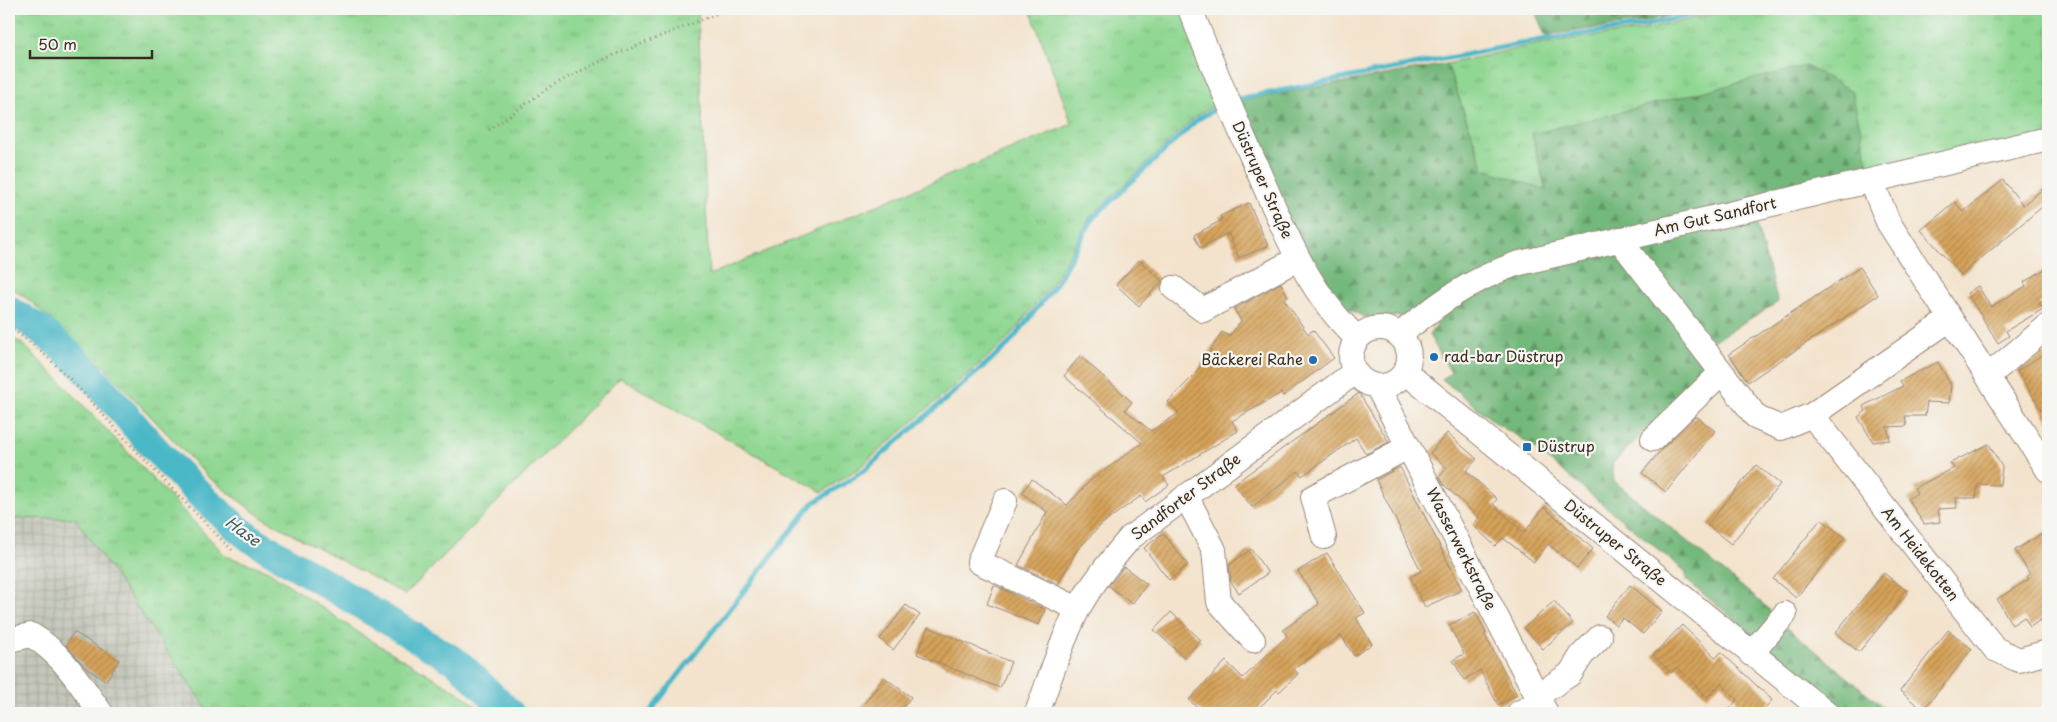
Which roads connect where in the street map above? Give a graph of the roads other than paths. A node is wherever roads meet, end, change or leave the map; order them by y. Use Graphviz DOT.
graph roads {
  1 [pos="1190,9"];
  2 [pos="2048,139"];
  3 [pos="1872,182"];
  4 [pos="1619,239"];
  5 [pos="1296,259"];
  6 [pos="1174,288"];
  7 [pos="1950,319"];
  8 [pos="2048,326"];
  9 [pos="1399,335"];
  10 [pos="1357,338"];
  11 [pos="1355,372"];
  12 [pos="1405,372"];
  13 [pos="1720,373"];
  14 [pos="1988,376"];
  15 [pos="1377,386"];
  16 [pos="1812,415"];
  17 [pos="1653,439"];
  18 [pos="1408,446"];
  19 [pos="2048,470"];
  20 [pos="1186,496"];
  21 [pos="1005,501"];
  22 [pos="1324,537"];
  23 [pos="1078,609"];
  24 [pos="1785,614"];
  25 [pos="1600,637"];
  26 [pos="9,640"];
  27 [pos="1253,640"];
  28 [pos="2048,652"];
  29 [pos="1751,654"];
  30 [pos="1541,704"];
  31 [pos="101,713"];
  32 [pos="1037,713"];
  33 [pos="1519,713"];
  34 [pos="1826,713"];
  1 -- 5 [label="street, Düstruper Straße"];
  2 -- 3 [label="street, Am Gut Sandfort"];
  3 -- 4 [label="street, Am Gut Sandfort"];
  3 -- 7 [label="street"];
  4 -- 9 [label="street, Am Gut Sandfort"];
  4 -- 13 [label="street"];
  5 -- 6 [label="street"];
  5 -- 10 [label="street, Düstruper Straße"];
  7 -- 14 [label="street"];
  7 -- 16 [label="street"];
  8 -- 14 [label="street"];
  9 -- 10 [label="street"];
  9 -- 12 [label="street"];
  10 -- 11 [label="street"];
  11 -- 15 [label="street"];
  11 -- 20 [label="street, Sandforter Straße"];
  12 -- 15 [label="street"];
  12 -- 29 [label="street, Düstruper Straße"];
  13 -- 16 [label="street"];
  13 -- 17 [label="street"];
  14 -- 19 [label="street"];
  15 -- 18 [label="street, Wasserwerkstraße"];
  16 -- 28 [label="street, Am Heidekotten"];
  18 -- 22 [label="street"];
  18 -- 30 [label="street, Wasserwerkstraße"];
  20 -- 23 [label="street, Sandforter Straße"];
  20 -- 27 [label="street"];
  21 -- 23 [label="street"];
  23 -- 32 [label="street, Sandforter Straße"];
  24 -- 29 [label="street"];
  25 -- 30 [label="street"];
  26 -- 31 [label="street"];
  29 -- 34 [label="street, Düstruper Straße"];
  30 -- 33 [label="street"];
}
